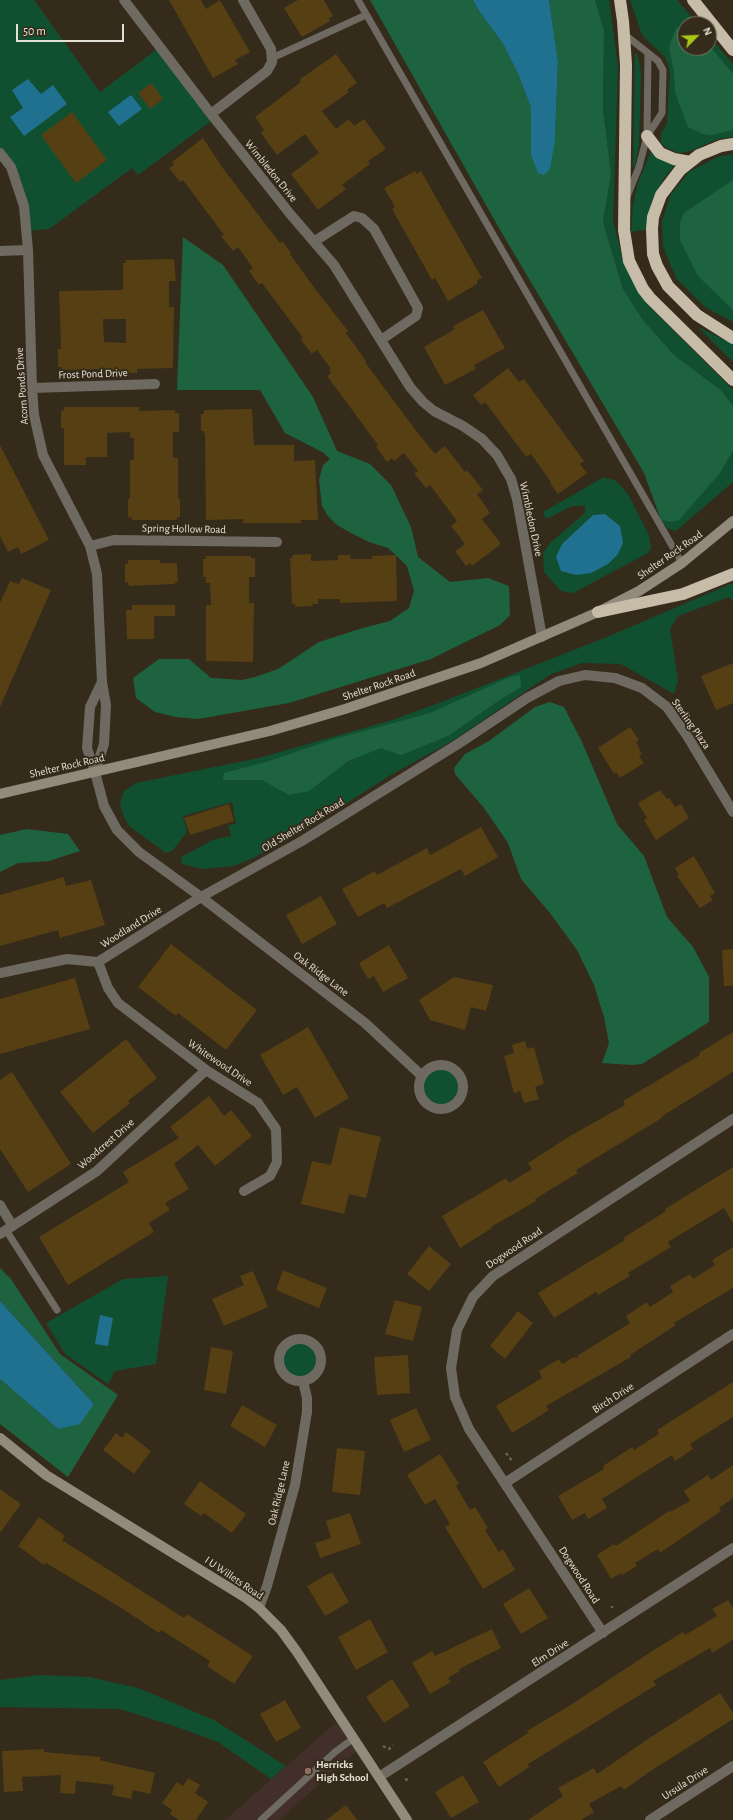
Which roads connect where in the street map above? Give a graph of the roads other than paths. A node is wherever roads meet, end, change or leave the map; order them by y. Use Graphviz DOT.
graph roads {
  1 [pos="124,0"];
  2 [pos="243,0"];
  3 [pos="358,0"];
  4 [pos="620,0"];
  5 [pos="693,0"];
  6 [pos="366,15"];
  7 [pos="624,34"];
  8 [pos="733,50"];
  9 [pos="648,53"];
  10 [pos="272,58"];
  11 [pos="210,114"];
  12 [pos="647,136"];
  13 [pos="733,144"];
  14 [pos="0,153"];
  15 [pos="690,162"];
  16 [pos="624,206"];
  17 [pos="315,241"];
  18 [pos="28,250"];
  19 [pos="0,251"];
  20 [pos="733,338"];
  21 [pos="381,340"];
  22 [pos="733,380"];
  23 [pos="155,384"];
  24 [pos="32,388"];
  25 [pos="733,521"];
  26 [pos="277,542"];
  27 [pos="90,546"];
  28 [pos="682,563"];
  29 [pos="733,574"];
  30 [pos="598,612"];
  31 [pos="542,637"];
  32 [pos="559,681"];
  33 [pos="102,682"];
  34 [pos="95,772"];
  35 [pos="0,794"];
  36 [pos="733,812"];
  37 [pos="201,897"];
  38 [pos="98,962"];
  39 [pos="0,973"];
  40 [pos="206,1070"];
  41 [pos="422,1076"];
  42 [pos="733,1119"];
  43 [pos="244,1191"];
  44 [pos="0,1205"];
  45 [pos="6,1230"];
  46 [pos="57,1310"];
  47 [pos="733,1334"];
  48 [pos="303,1381"];
  49 [pos="0,1438"];
  50 [pos="506,1483"];
  51 [pos="733,1548"];
  52 [pos="259,1608"];
  53 [pos="602,1633"];
  54 [pos="354,1738"];
  55 [pos="733,1766"];
  56 [pos="379,1777"];
  57 [pos="261,1820"];
  58 [pos="407,1820"];
  59 [pos="650,1820"];
  1 -- 11 [label="street, Wimbledon Drive"];
  2 -- 10 [label="street"];
  3 -- 6 [label="lane"];
  4 -- 7 [label="highway"];
  5 -- 8 [label="highway"];
  6 -- 10 [label="lane"];
  6 -- 28 [label="lane"];
  7 -- 9 [label="lane"];
  7 -- 16 [label="highway"];
  9 -- 12 [label="lane"];
  9 -- 12 [label="lane"];
  10 -- 11 [label="street"];
  11 -- 17 [label="street, Wimbledon Drive"];
  12 -- 15 [label="highway"];
  12 -- 16 [label="lane"];
  13 -- 15 [label="highway"];
  14 -- 18 [label="street, Acorn Ponds Drive"];
  15 -- 20 [label="highway"];
  16 -- 22 [label="highway"];
  17 -- 21 [label="street, Wimbledon Drive"];
  17 -- 21 [label="street"];
  18 -- 19 [label="street"];
  18 -- 24 [label="street, Acorn Ponds Drive"];
  21 -- 31 [label="street, Wimbledon Drive"];
  23 -- 24 [label="street, Frost Pond Drive"];
  24 -- 27 [label="street, Acorn Ponds Drive"];
  25 -- 28 [label="main road, Shelter Rock Road"];
  26 -- 27 [label="street, Spring Hollow Road"];
  27 -- 33 [label="street, Acorn Ponds Drive"];
  28 -- 30 [label="main road, Shelter Rock Road"];
  29 -- 30 [label="highway"];
  30 -- 31 [label="main road, Shelter Rock Road"];
  31 -- 34 [label="main road, Shelter Rock Road"];
  32 -- 36 [label="street, Sterling Plaza"];
  32 -- 37 [label="street, Old Shelter Rock Road"];
  33 -- 34 [label="street, Acorn Ponds Drive"];
  33 -- 34 [label="street, Acorn Ponds Drive"];
  34 -- 35 [label="main road, Shelter Rock Road"];
  34 -- 37 [label="street"];
  37 -- 38 [label="street, Woodland Drive"];
  37 -- 41 [label="street, Oak Ridge Lane"];
  38 -- 39 [label="street, Woodland Drive"];
  38 -- 40 [label="street, Whitewood Drive"];
  40 -- 43 [label="street, Whitewood Drive"];
  40 -- 45 [label="street, Woodcrest Drive"];
  41 -- 41 [label="street"];
  42 -- 50 [label="street, Dogwood Road"];
  44 -- 45 [label="street"];
  45 -- 46 [label="lane"];
  47 -- 50 [label="street, Birch Drive"];
  48 -- 48 [label="street"];
  48 -- 52 [label="street, Oak Ridge Lane"];
  49 -- 52 [label="main road, I U Willets Road"];
  50 -- 53 [label="street, Dogwood Road"];
  51 -- 53 [label="street, Elm Drive"];
  52 -- 54 [label="main road, I U Willets Road"];
  53 -- 56 [label="street, Elm Drive"];
  54 -- 56 [label="main road, I U Willets Road"];
  54 -- 57 [label="lane"];
  55 -- 59 [label="street, Ursula Drive"];
  56 -- 58 [label="main road, I U Willets Road"];
}
